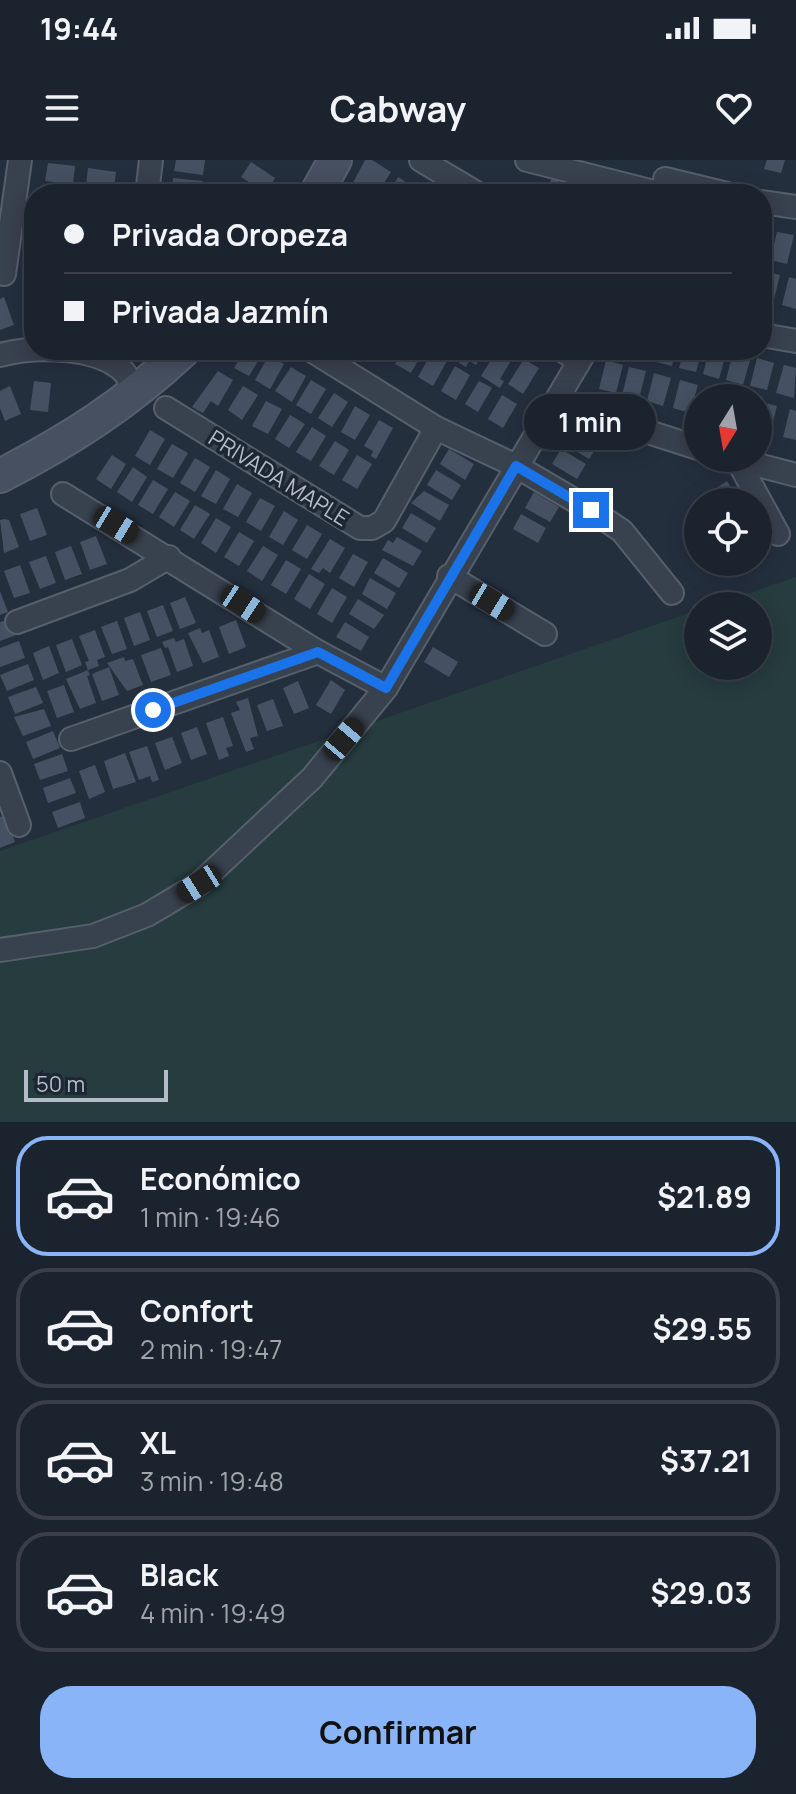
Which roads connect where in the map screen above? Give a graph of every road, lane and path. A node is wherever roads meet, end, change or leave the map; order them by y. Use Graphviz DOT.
graph roads {
  1 [pos="20,160"];
  2 [pos="151,160"];
  3 [pos="421,160"];
  4 [pos="527,160"];
  5 [pos="329,161"];
  6 [pos="665,182"];
  7 [pos="148,184"];
  8 [pos="320,184"];
  9 [pos="461,184"];
  10 [pos="772,203"];
  11 [pos="796,207"];
  12 [pos="4,274"];
  13 [pos="772,337"];
  14 [pos="796,341"];
  15 [pos="24,351"];
  16 [pos="0,355"];
  17 [pos="101,360"];
  18 [pos="173,360"];
  19 [pos="327,360"];
  20 [pos="573,360"];
  21 [pos="135,395"];
  22 [pos="555,402"];
  23 [pos="166,408"];
  24 [pos="436,428"];
  25 [pos="684,443"];
  26 [pos="516,466"];
  27 [pos="772,469"];
  28 [pos="742,472"];
  29 [pos="796,475"];
  30 [pos="0,476"];
  31 [pos="63,494"];
  32 [pos="778,534"];
  33 [pos="169,557"];
  34 [pos="449,576"];
  35 [pos="672,593"];
  36 [pos="17,622"];
  37 [pos="545,634"];
  38 [pos="318,652"];
  39 [pos="386,688"];
  40 [pos="71,739"];
  41 [pos="1,778"];
  42 [pos="19,825"];
  43 [pos="0,950"];
  1 -- 12 [label="street"];
  2 -- 7 [label="street"];
  3 -- 9 [label="street"];
  4 -- 6 [label="street"];
  5 -- 8 [label="main road"];
  10 -- 11 [label="street"];
  13 -- 14 [label="street"];
  15 -- 16 [label="street"];
  17 -- 21 [label="street"];
  18 -- 21 [label="main road"];
  19 -- 24 [label="street"];
  20 -- 22 [label="street"];
  21 -- 30 [label="main road"];
  22 -- 25 [label="street"];
  22 -- 26 [label="street"];
  23 -- 24 [label="street, PRIVADA MAPLE"];
  24 -- 26 [label="street"];
  26 -- 34 [label="street"];
  26 -- 35 [label="street"];
  27 -- 29 [label="street"];
  28 -- 32 [label="street"];
  31 -- 33 [label="street"];
  33 -- 36 [label="street"];
  33 -- 38 [label="street"];
  34 -- 37 [label="street"];
  34 -- 39 [label="street"];
  38 -- 39 [label="street"];
  38 -- 40 [label="street"];
  39 -- 43 [label="street"];
  41 -- 42 [label="street"];
}
